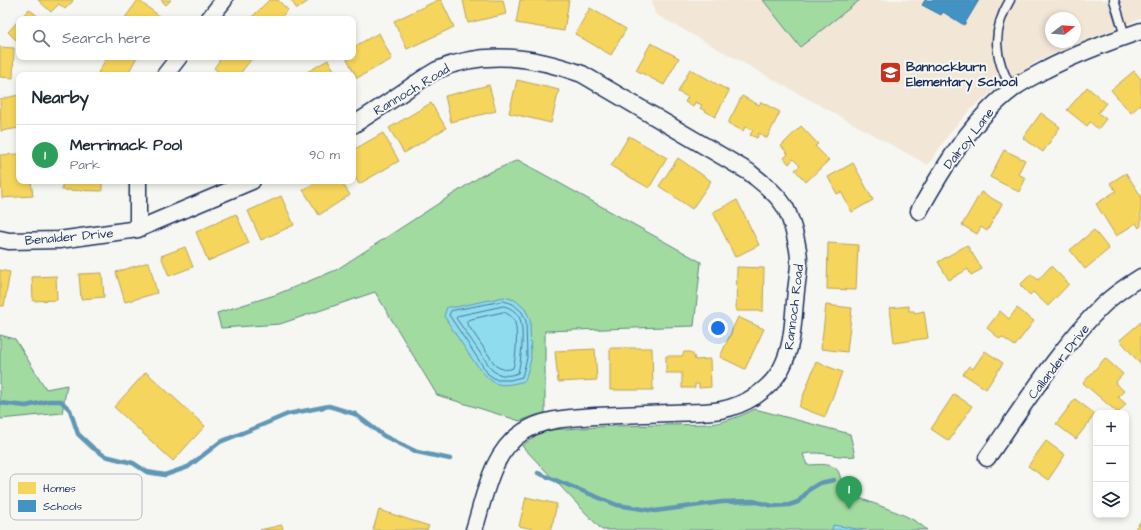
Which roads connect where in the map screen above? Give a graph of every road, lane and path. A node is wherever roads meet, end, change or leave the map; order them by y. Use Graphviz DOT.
graph roads {
  1 [pos="224,0"];
  2 [pos="1010,0"];
  3 [pos="1114,0"];
  4 [pos="211,16"];
  5 [pos="1141,31"];
  6 [pos="1125,36"];
  7 [pos="177,60"];
  8 [pos="167,72"];
  9 [pos="1012,89"];
  10 [pos="356,123"];
  11 [pos="138,184"];
  12 [pos="245,184"];
  13 [pos="919,211"];
  14 [pos="138,229"];
  15 [pos="0,239"];
  16 [pos="1141,277"];
  17 [pos="987,458"];
  18 [pos="474,530"];
  1 -- 4 [label="street"];
  2 -- 9 [label="lane"];
  3 -- 6 [label="lane"];
  5 -- 6 [label="street, Dalroy Lane"];
  6 -- 9 [label="street, Dalroy Lane"];
  7 -- 8 [label="street"];
  9 -- 13 [label="street, Dalroy Lane"];
  10 -- 18 [label="street, Rannoch Road"];
  11 -- 14 [label="street"];
  12 -- 14 [label="street"];
  14 -- 15 [label="street, Benalder Drive"];
  16 -- 17 [label="street, Callander Drive"];
}
